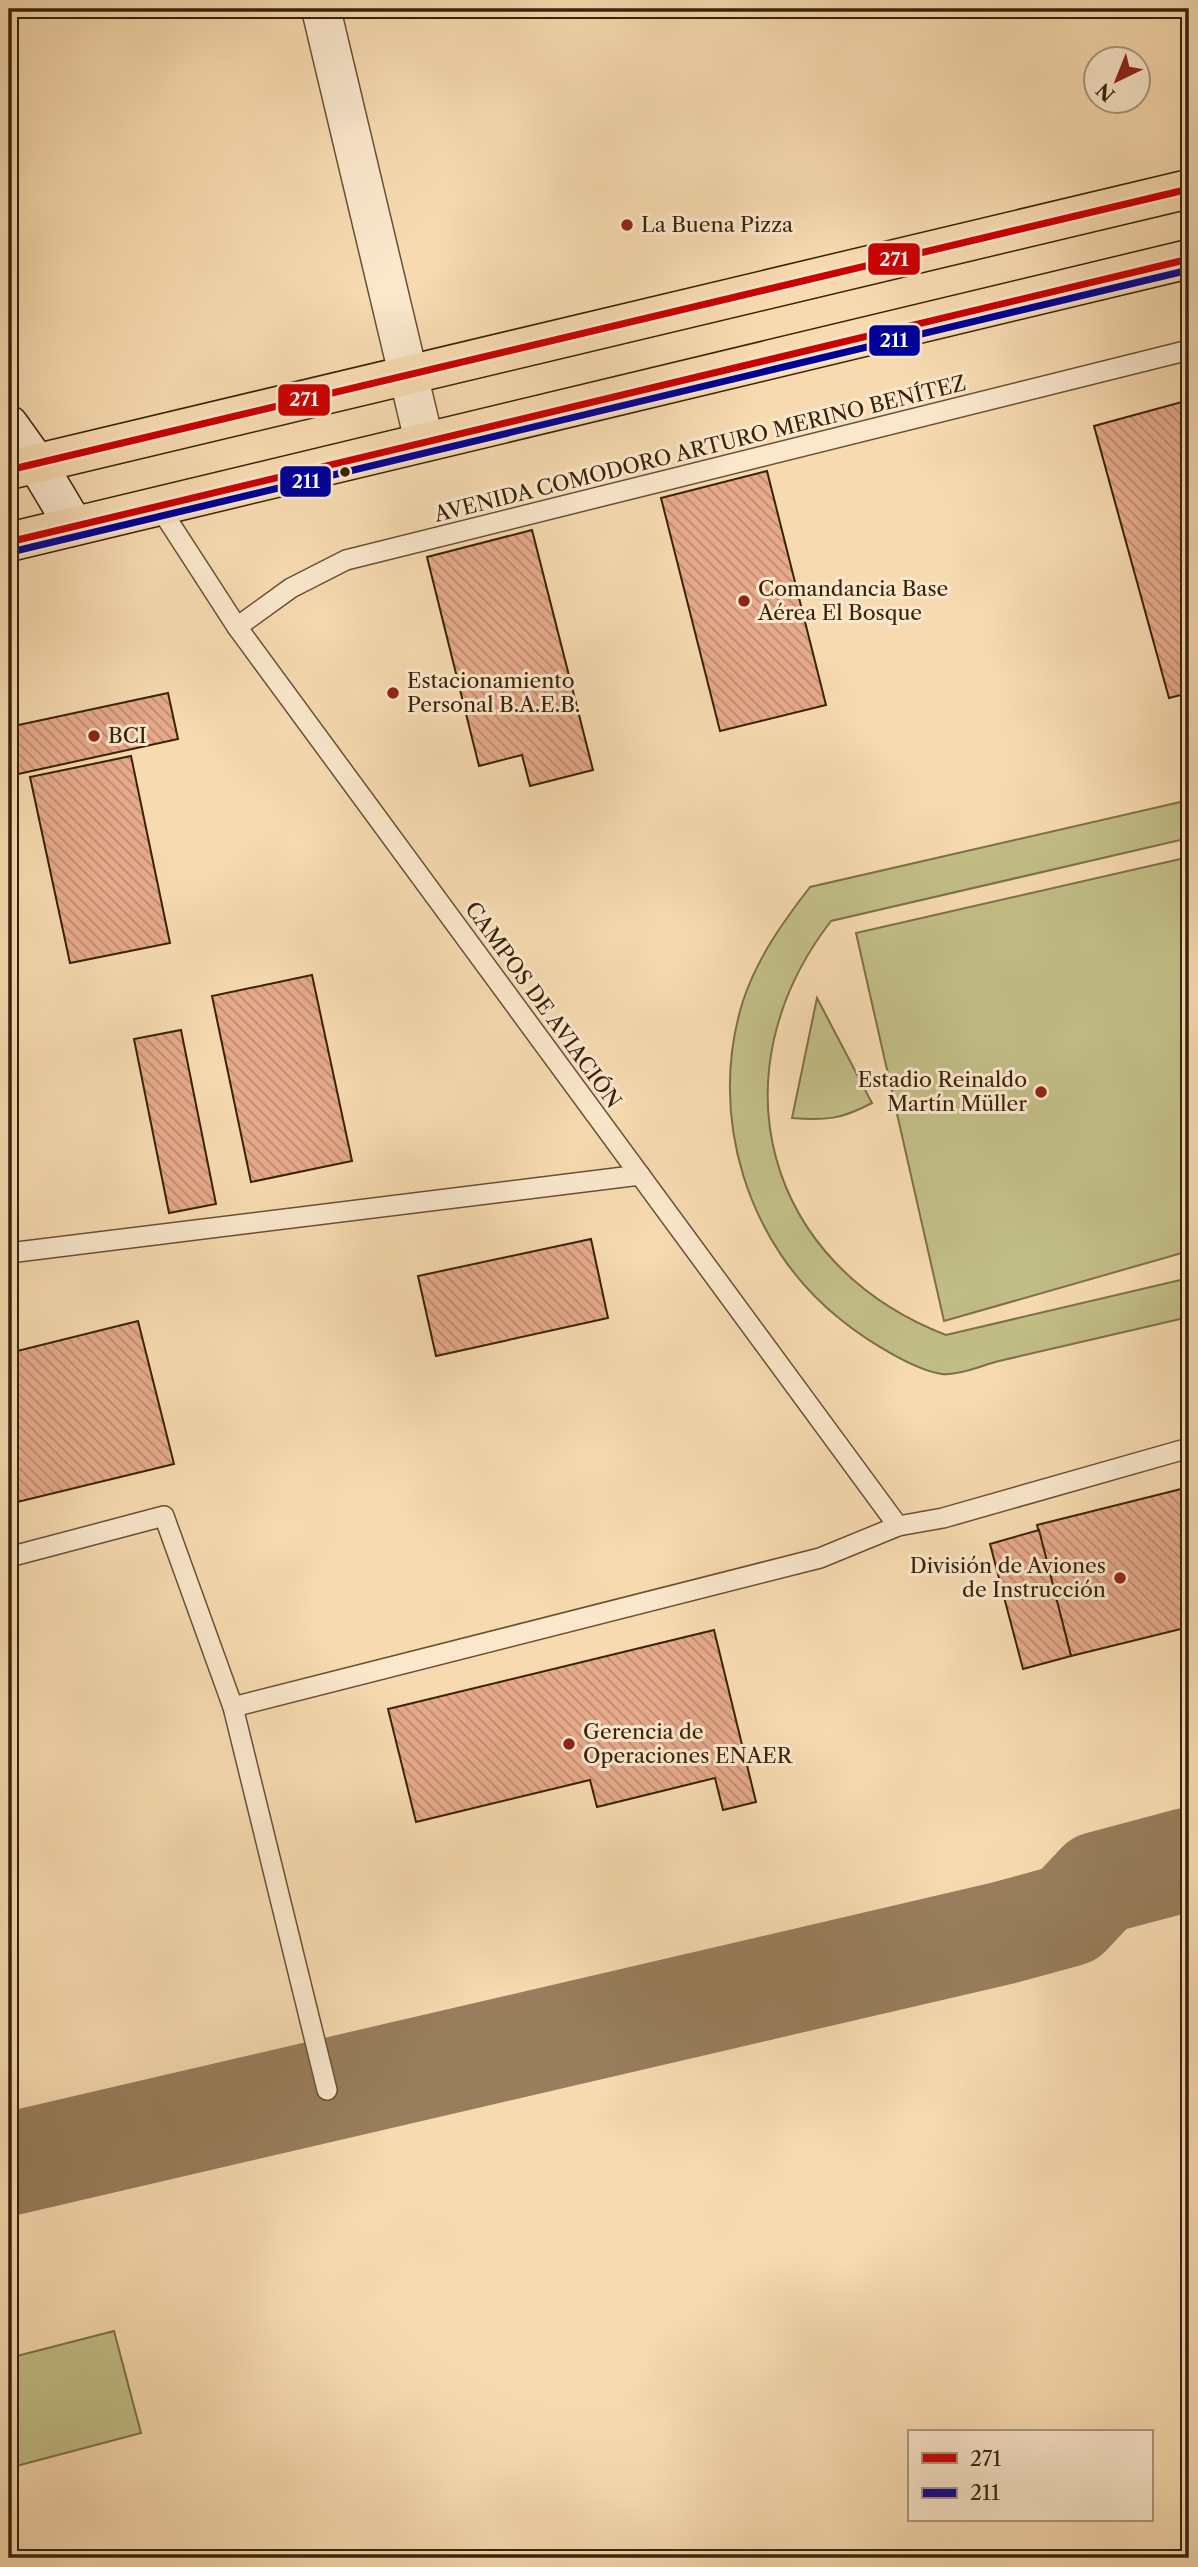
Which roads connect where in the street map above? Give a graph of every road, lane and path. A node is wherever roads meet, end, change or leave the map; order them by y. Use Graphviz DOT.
graph roads {
  1 [pos="321,9"];
  2 [pos="1189,189"];
  3 [pos="1189,259"];
  4 [pos="1189,350"];
  5 [pos="409,375"];
  6 [pos="9,425"];
  7 [pos="424,441"];
  8 [pos="23,467"];
  9 [pos="158,505"];
  10 [pos="74,526"];
  11 [pos="9,542"];
  12 [pos="237,627"];
  13 [pos="640,1175"];
  14 [pos="9,1253"];
  15 [pos="1189,1448"];
  16 [pos="898,1526"];
  17 [pos="9,1557"];
  18 [pos="233,1707"];
  19 [pos="327,2090"];
  1 -- 5 [label="street"];
  2 -- 5 [label="main road"];
  3 -- 7 [label="main road"];
  4 -- 12 [label="lane, AVENIDA COMODORO ARTURO MERINO BENÍTEZ"];
  5 -- 7 [label="street"];
  5 -- 8 [label="main road"];
  6 -- 8 [label="street"];
  7 -- 9 [label="main road"];
  8 -- 10 [label="street"];
  9 -- 10 [label="main road"];
  9 -- 12 [label="lane, CAMPOS DE AVIACIÓN"];
  10 -- 11 [label="main road"];
  12 -- 13 [label="lane, CAMPOS DE AVIACIÓN"];
  13 -- 14 [label="lane"];
  13 -- 16 [label="lane, CAMPOS DE AVIACIÓN"];
  15 -- 16 [label="lane"];
  16 -- 18 [label="lane"];
  17 -- 18 [label="lane"];
  18 -- 19 [label="lane"];
}
